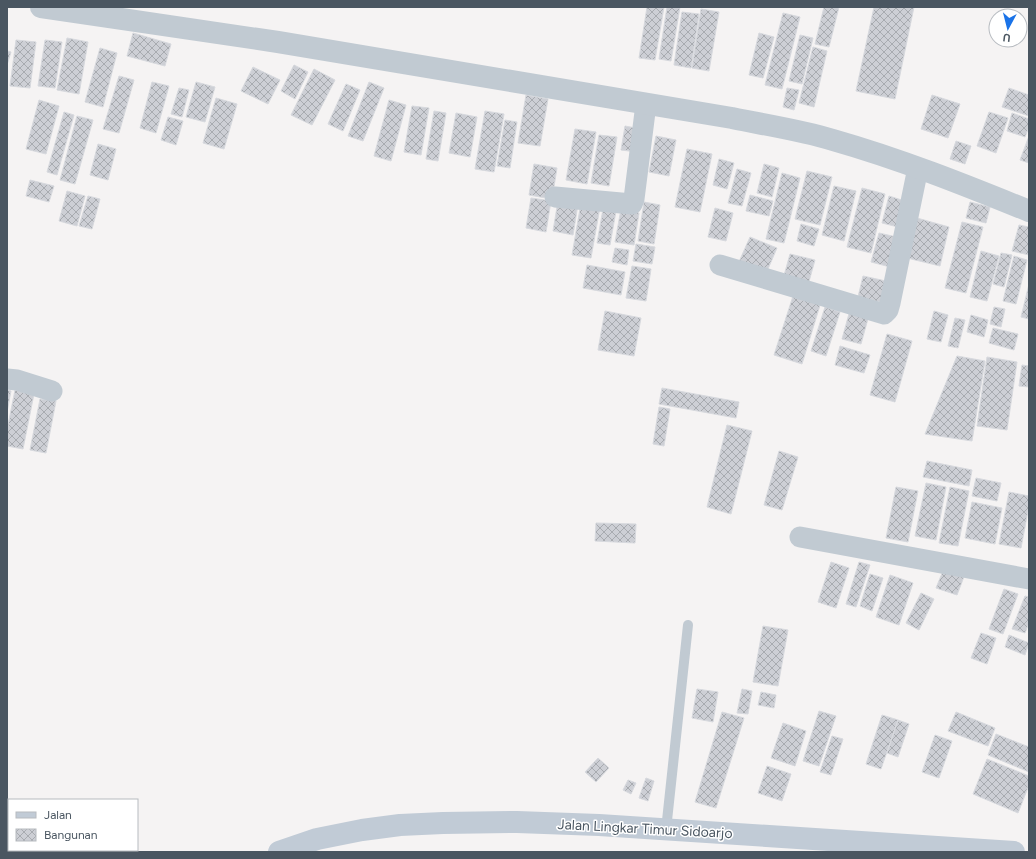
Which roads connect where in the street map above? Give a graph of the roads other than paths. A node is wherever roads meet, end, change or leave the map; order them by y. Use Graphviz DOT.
graph roads {
  1 [pos="41,7"];
  2 [pos="646,104"];
  3 [pos="918,168"];
  4 [pos="555,197"];
  5 [pos="1029,211"];
  6 [pos="720,265"];
  7 [pos="7,379"];
  8 [pos="52,391"];
  9 [pos="800,537"];
  10 [pos="1029,579"];
  11 [pos="688,625"];
  12 [pos="666,830"];
  13 [pos="279,852"];
  14 [pos="1014,852"];
  1 -- 2 [label="street"];
  2 -- 3 [label="street"];
  2 -- 4 [label="street"];
  3 -- 5 [label="street"];
  3 -- 6 [label="street"];
  7 -- 8 [label="street"];
  9 -- 10 [label="street"];
  11 -- 12 [label="lane"];
  12 -- 13 [label="main road, Jalan Lingkar Timur Sidoarjo"];
  12 -- 14 [label="main road, Jalan Lingkar Timur Sidoarjo"];
}
